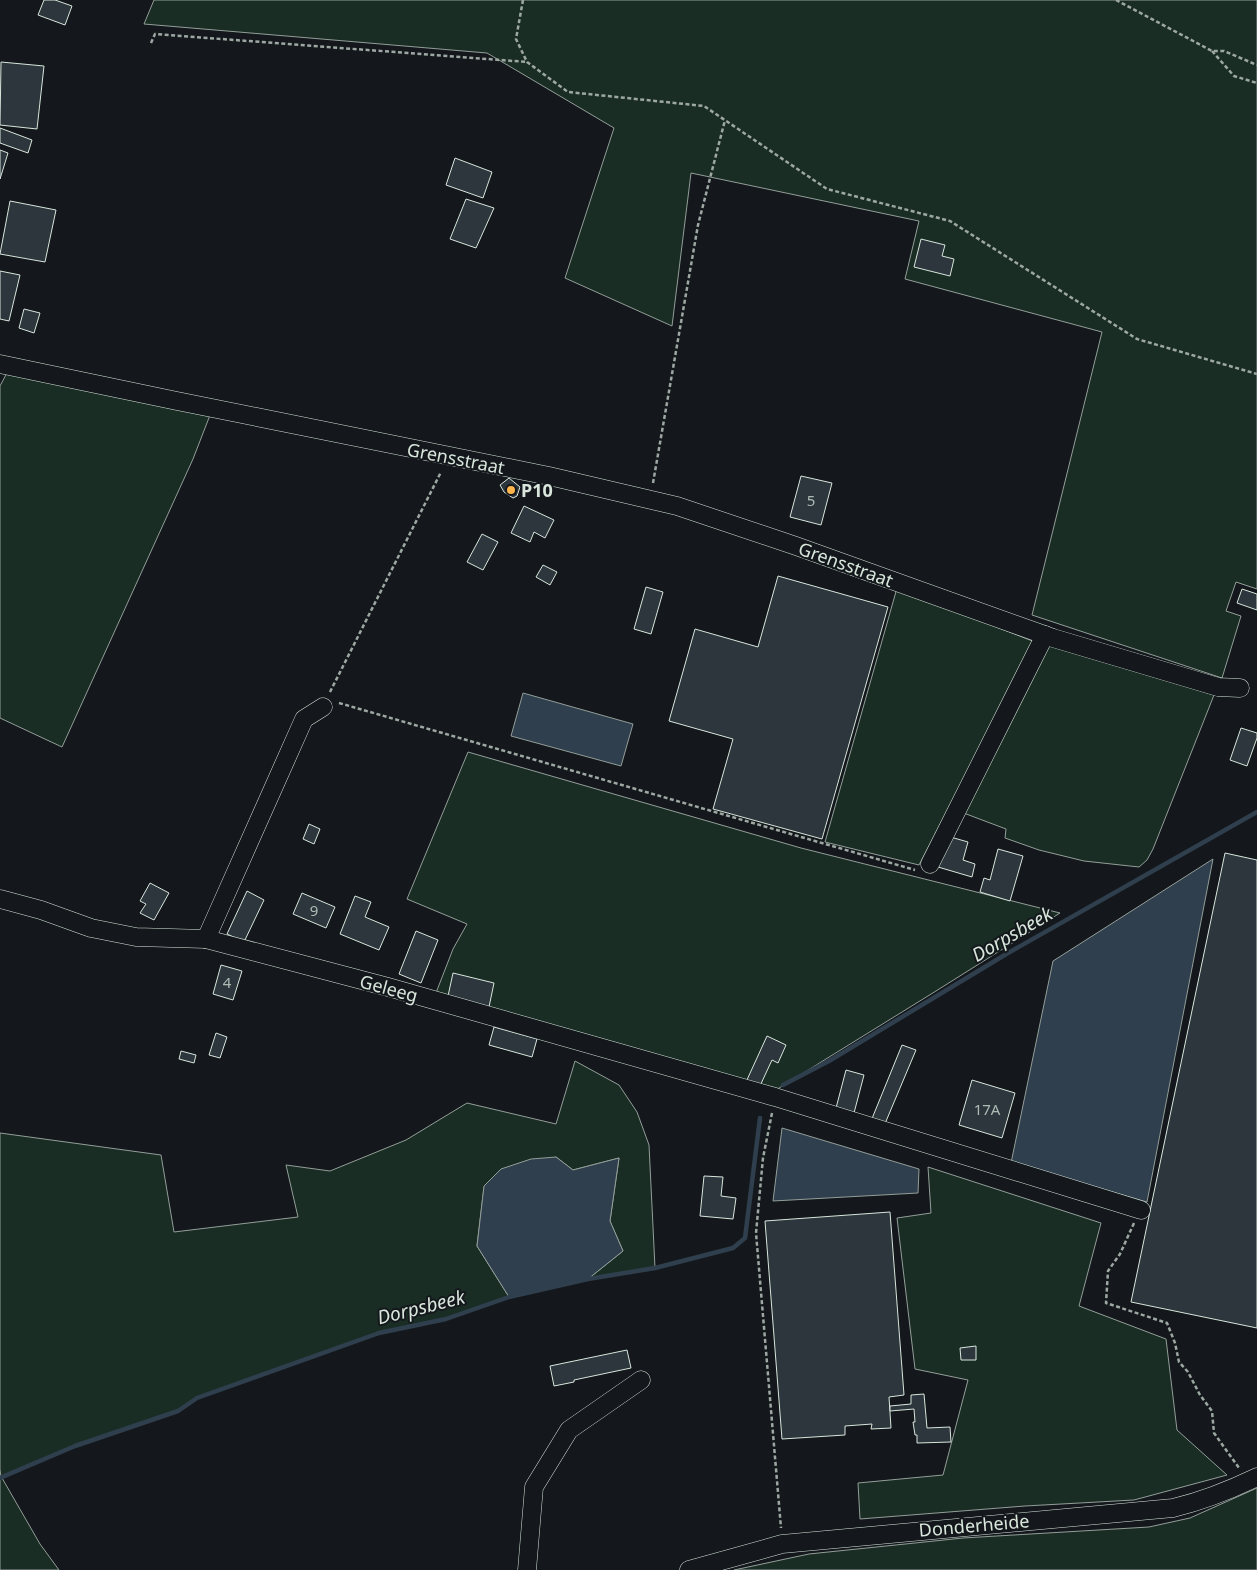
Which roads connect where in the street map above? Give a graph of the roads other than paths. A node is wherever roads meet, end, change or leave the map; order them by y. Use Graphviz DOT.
graph roads {
  1 [pos="0,364"];
  2 [pos="1045,635"];
  3 [pos="1240,688"];
  4 [pos="323,707"];
  5 [pos="930,864"];
  6 [pos="0,899"];
  7 [pos="206,939"];
  8 [pos="1141,1210"];
  9 [pos="641,1380"];
  10 [pos="1253,1479"];
  11 [pos="526,1570"];
  12 [pos="689,1570"];
  1 -- 2 [label="street, Grensstraat"];
  2 -- 3 [label="street, Grensstraat"];
  2 -- 5 [label="street"];
  4 -- 7 [label="street"];
  6 -- 7 [label="street, Geleeg"];
  7 -- 8 [label="street, Geleeg"];
  9 -- 11 [label="street"];
  10 -- 12 [label="street, Donderheide"];
}
